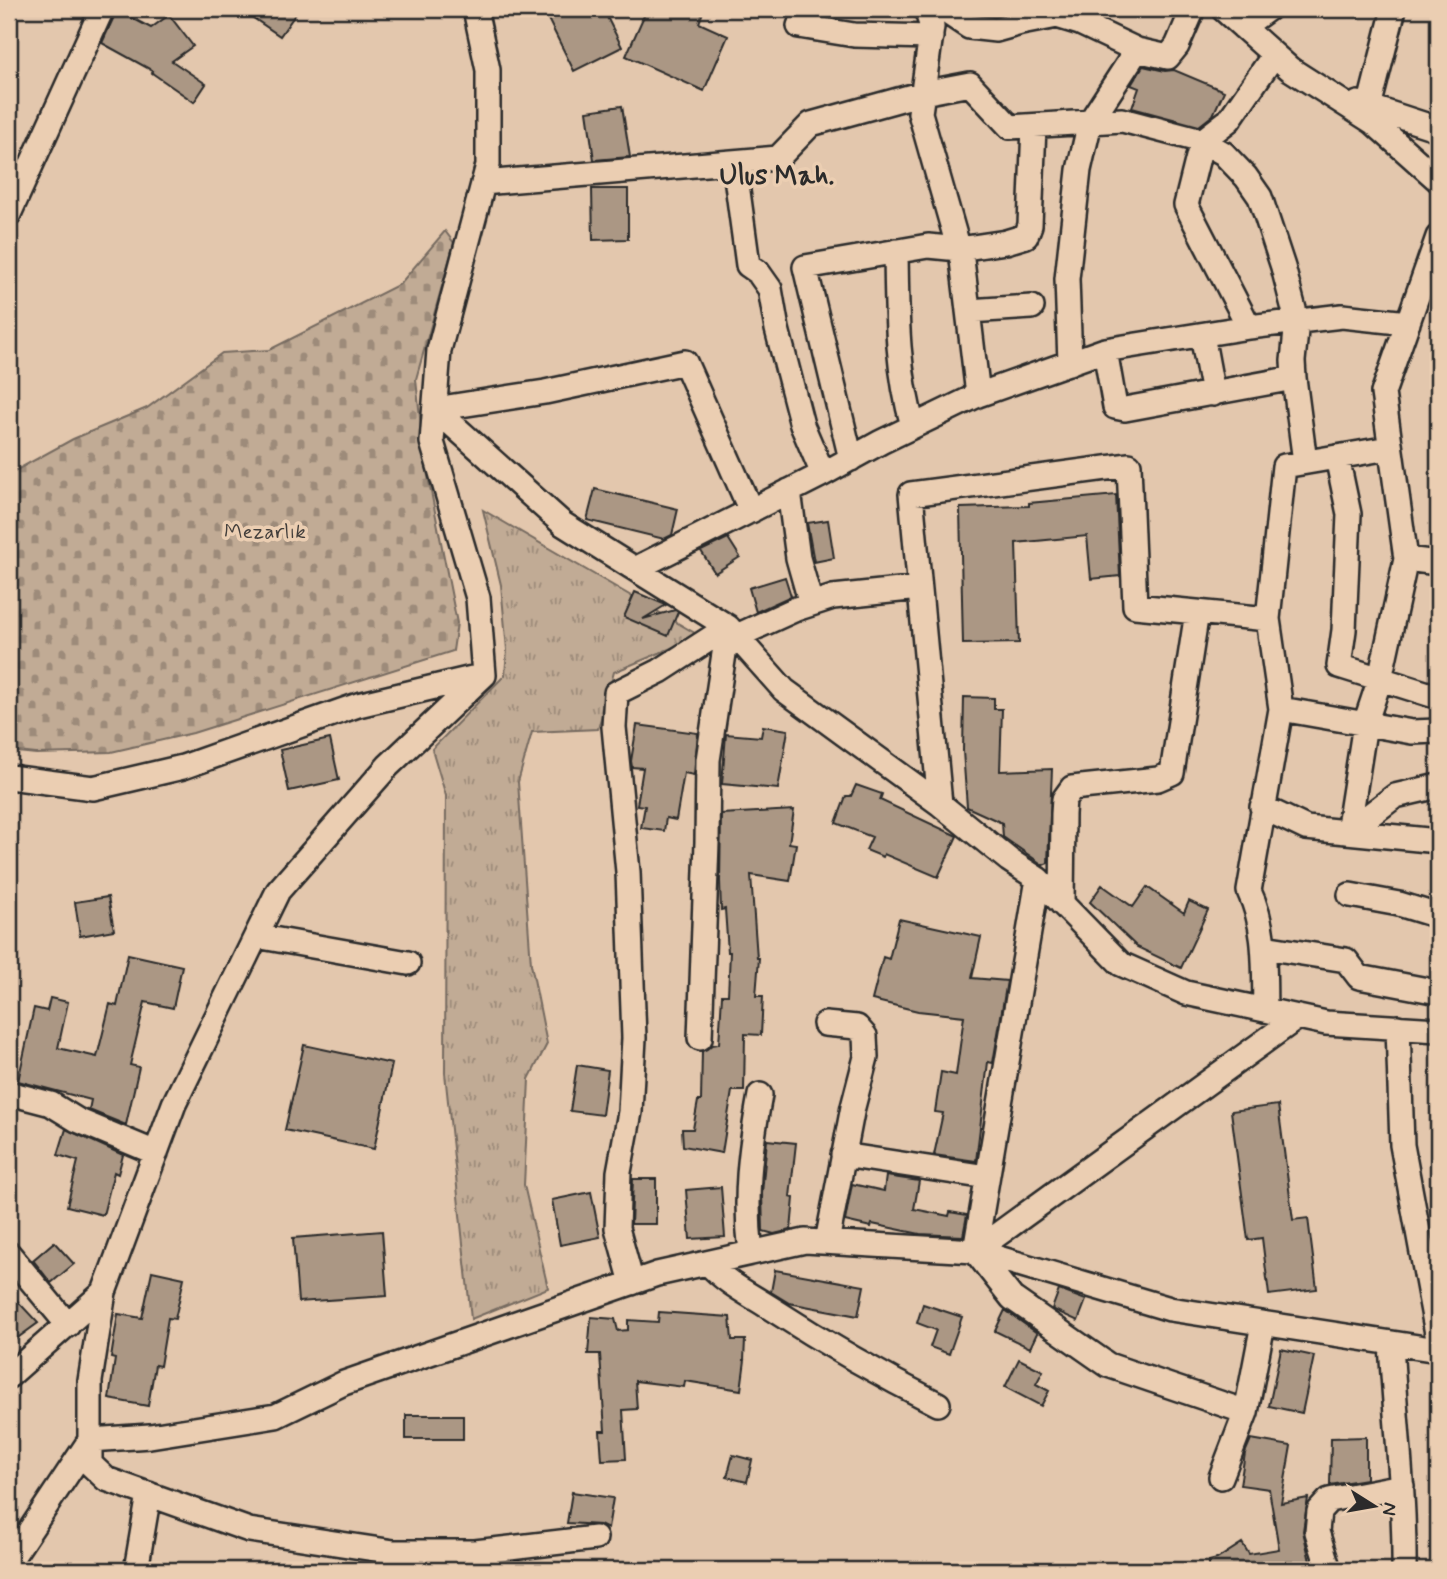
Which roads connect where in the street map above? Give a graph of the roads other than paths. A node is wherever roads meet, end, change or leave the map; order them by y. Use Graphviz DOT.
graph roads {
  1 [pos="102,9"];
  2 [pos="475,9"];
  3 [pos="1193,9"];
  4 [pos="1223,9"];
  5 [pos="1268,9"];
  6 [pos="1394,9"];
  7 [pos="938,19"];
  8 [pos="799,26"];
  9 [pos="1243,27"];
  10 [pos="1137,50"];
  11 [pos="1274,55"];
  12 [pos="923,93"];
  13 [pos="1329,94"];
  14 [pos="1369,107"];
  15 [pos="1090,122"];
  16 [pos="1034,126"];
  17 [pos="1438,129"];
  18 [pos="1202,141"];
  19 [pos="734,162"];
  20 [pos="1438,180"];
  21 [pos="483,183"];
  22 [pos="9,214"];
  23 [pos="1438,237"];
  24 [pos="959,249"];
  25 [pos="897,251"];
  26 [pos="1032,307"];
  27 [pos="968,311"];
  28 [pos="1297,321"];
  29 [pos="1408,323"];
  30 [pos="1249,327"];
  31 [pos="1202,335"];
  32 [pos="1105,350"];
  33 [pos="1070,363"];
  34 [pos="1294,378"];
  35 [pos="1213,394"];
  36 [pos="978,395"];
  37 [pos="435,409"];
  38 [pos="913,426"];
  39 [pos="1389,448"];
  40 [pos="1337,457"];
  41 [pos="851,459"];
  42 [pos="1306,462"];
  43 [pos="823,474"];
  44 [pos="789,491"];
  45 [pos="751,510"];
  46 [pos="1406,559"];
  47 [pos="1438,563"];
  48 [pos="635,569"];
  49 [pos="919,588"];
  50 [pos="811,604"];
  51 [pos="1197,612"];
  52 [pos="1268,619"];
  53 [pos="733,632"];
  54 [pos="484,675"];
  55 [pos="1380,679"];
  56 [pos="1438,697"];
  57 [pos="1281,709"];
  58 [pos="1365,724"];
  59 [pos="1438,731"];
  60 [pos="9,777"];
  61 [pos="1438,786"];
  62 [pos="940,804"];
  63 [pos="1262,807"];
  64 [pos="1348,832"];
  65 [pos="1438,841"];
  66 [pos="1038,879"];
  67 [pos="1350,895"];
  68 [pos="1062,904"];
  69 [pos="1438,916"];
  70 [pos="256,936"];
  71 [pos="1264,947"];
  72 [pos="408,963"];
  73 [pos="1438,992"];
  74 [pos="1265,1010"];
  75 [pos="1298,1017"];
  76 [pos="825,1024"];
  77 [pos="1398,1027"];
  78 [pos="1438,1030"];
  79 [pos="700,1038"];
  80 [pos="9,1093"];
  81 [pos="760,1095"];
  82 [pos="156,1153"];
  83 [pos="844,1155"];
  84 [pos="987,1177"];
  85 [pos="827,1242"];
  86 [pos="975,1251"];
  87 [pos="9,1254"];
  88 [pos="751,1254"];
  89 [pos="708,1263"];
  90 [pos="632,1283"];
  91 [pos="104,1292"];
  92 [pos="1263,1324"];
  93 [pos="68,1325"];
  94 [pos="1438,1339"];
  95 [pos="1391,1343"];
  96 [pos="1438,1350"];
  97 [pos="9,1376"];
  98 [pos="938,1404"];
  99 [pos="1246,1412"];
  100 [pos="90,1440"];
  101 [pos="1221,1477"];
  102 [pos="1402,1486"];
  103 [pos="149,1494"];
  104 [pos="595,1538"];
  105 [pos="9,1562"];
  106 [pos="136,1570"];
  107 [pos="1329,1570"];
  108 [pos="1404,1570"];
  1 -- 22 [label="street"];
  2 -- 21 [label="street"];
  3 -- 10 [label="street"];
  4 -- 9 [label="street"];
  5 -- 9 [label="street"];
  6 -- 14 [label="street"];
  7 -- 8 [label="street"];
  7 -- 10 [label="street"];
  7 -- 12 [label="street"];
  9 -- 11 [label="street"];
  10 -- 15 [label="street"];
  11 -- 13 [label="street"];
  11 -- 18 [label="street"];
  12 -- 16 [label="street"];
  12 -- 19 [label="street"];
  12 -- 24 [label="street"];
  13 -- 14 [label="street"];
  13 -- 20 [label="street"];
  14 -- 17 [label="street"];
  15 -- 16 [label="street"];
  15 -- 18 [label="street"];
  15 -- 33 [label="street"];
  16 -- 24 [label="street"];
  18 -- 28 [label="street"];
  18 -- 30 [label="street"];
  19 -- 21 [label="street"];
  19 -- 43 [label="street"];
  21 -- 37 [label="street"];
  23 -- 29 [label="street"];
  24 -- 25 [label="street"];
  24 -- 27 [label="street"];
  25 -- 38 [label="street"];
  25 -- 41 [label="street"];
  26 -- 27 [label="street"];
  27 -- 36 [label="street"];
  28 -- 29 [label="street"];
  28 -- 30 [label="street"];
  28 -- 34 [label="street"];
  29 -- 39 [label="street"];
  30 -- 31 [label="street"];
  31 -- 32 [label="street"];
  31 -- 35 [label="street"];
  32 -- 33 [label="street"];
  32 -- 35 [label="street"];
  33 -- 36 [label="street"];
  34 -- 35 [label="street"];
  34 -- 42 [label="street"];
  36 -- 38 [label="street"];
  37 -- 45 [label="street"];
  37 -- 48 [label="street"];
  37 -- 54 [label="street"];
  38 -- 41 [label="street"];
  39 -- 40 [label="street"];
  39 -- 46 [label="street"];
  40 -- 42 [label="street"];
  40 -- 55 [label="street"];
  41 -- 43 [label="street"];
  42 -- 52 [label="street"];
  43 -- 44 [label="street"];
  44 -- 45 [label="street"];
  44 -- 50 [label="street"];
  45 -- 48 [label="street"];
  46 -- 47 [label="street"];
  46 -- 55 [label="street"];
  48 -- 53 [label="street"];
  49 -- 50 [label="street"];
  49 -- 51 [label="street"];
  49 -- 62 [label="street"];
  50 -- 53 [label="street"];
  51 -- 52 [label="street"];
  51 -- 68 [label="street"];
  52 -- 57 [label="street"];
  53 -- 62 [label="street"];
  53 -- 79 [label="street"];
  53 -- 90 [label="street"];
  54 -- 60 [label="street"];
  54 -- 70 [label="street"];
  55 -- 56 [label="street"];
  55 -- 58 [label="street"];
  57 -- 58 [label="street"];
  57 -- 63 [label="street"];
  58 -- 59 [label="street"];
  58 -- 64 [label="street"];
  61 -- 64 [label="street"];
  62 -- 66 [label="street"];
  63 -- 64 [label="street"];
  63 -- 71 [label="street"];
  64 -- 65 [label="street"];
  66 -- 68 [label="street"];
  66 -- 84 [label="street"];
  67 -- 69 [label="street"];
  68 -- 74 [label="street"];
  70 -- 72 [label="street"];
  70 -- 82 [label="street"];
  71 -- 73 [label="street"];
  71 -- 74 [label="street"];
  74 -- 75 [label="street"];
  75 -- 77 [label="street"];
  75 -- 86 [label="street"];
  76 -- 83 [label="street"];
  77 -- 78 [label="street"];
  77 -- 94 [label="street"];
  80 -- 82 [label="street"];
  81 -- 88 [label="street"];
  82 -- 91 [label="street"];
  83 -- 84 [label="street"];
  83 -- 85 [label="street"];
  84 -- 86 [label="street"];
  85 -- 86 [label="street"];
  85 -- 88 [label="street"];
  86 -- 92 [label="street"];
  86 -- 99 [label="street"];
  87 -- 93 [label="street"];
  88 -- 89 [label="street"];
  89 -- 90 [label="street"];
  89 -- 98 [label="street"];
  90 -- 100 [label="street"];
  91 -- 93 [label="street"];
  91 -- 100 [label="street"];
  92 -- 95 [label="street"];
  92 -- 99 [label="street"];
  93 -- 97 [label="street"];
  95 -- 96 [label="street"];
  95 -- 102 [label="street"];
  99 -- 101 [label="street"];
  100 -- 103 [label="street"];
  100 -- 105 [label="street"];
  102 -- 107 [label="street"];
  102 -- 108 [label="street"];
  103 -- 104 [label="street"];
  103 -- 106 [label="street"];
}
